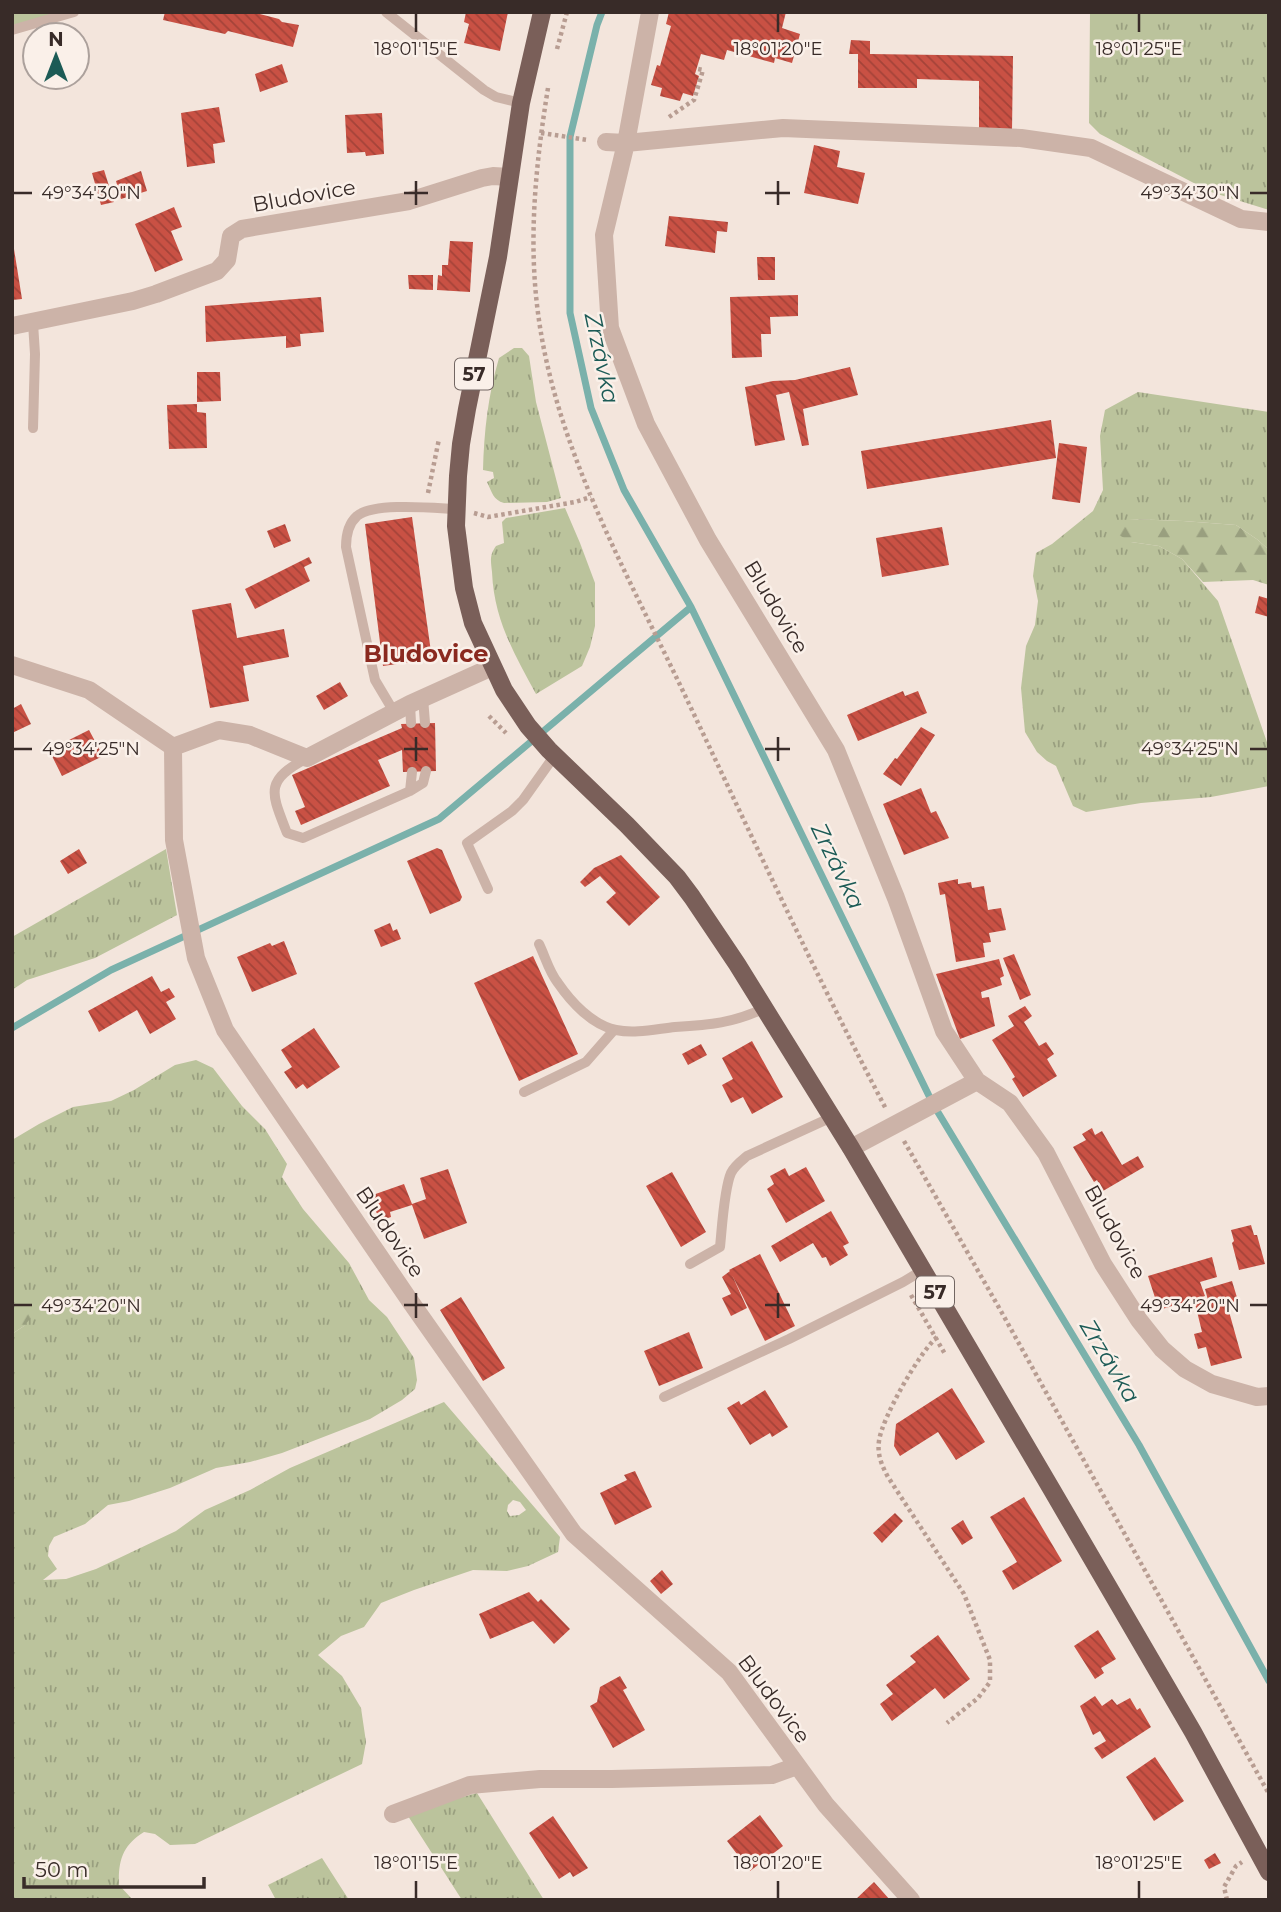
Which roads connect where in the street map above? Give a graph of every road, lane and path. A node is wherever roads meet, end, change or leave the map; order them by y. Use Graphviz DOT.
graph roads {
  1 [pos="74,12"];
  2 [pos="386,12"];
  3 [pos="542,12"];
  4 [pos="567,12"];
  5 [pos="650,12"];
  6 [pos="12,30"];
  7 [pos="557,51"];
  8 [pos="698,69"];
  9 [pos="550,76"];
  10 [pos="521,103"];
  11 [pos="541,133"];
  12 [pos="658,141"];
  13 [pos="606,142"];
  14 [pos="626,143"];
  15 [pos="509,177"];
  16 [pos="1269,222"];
  17 [pos="33,323"];
  18 [pos="12,326"];
  19 [pos="33,428"];
  20 [pos="591,497"];
  21 [pos="456,509"];
  22 [pos="12,665"];
  23 [pos="492,667"];
  24 [pos="409,705"];
  25 [pos="489,716"];
  26 [pos="411,723"];
  27 [pos="425,723"];
  28 [pos="509,736"];
  29 [pos="173,747"];
  30 [pos="552,752"];
  31 [pos="307,758"];
  32 [pos="426,771"];
  33 [pos="412,772"];
  34 [pos="410,791"];
  35 [pos="488,889"];
  36 [pos="539,944"];
  37 [pos="765,1008"];
  38 [pos="614,1030"];
  39 [pos="977,1081"];
  40 [pos="524,1092"];
  41 [pos="832,1116"];
  42 [pos="901,1122"];
  43 [pos="851,1148"];
  44 [pos="690,1264"];
  45 [pos="923,1270"];
  46 [pos="955,1326"];
  47 [pos="1269,1396"];
  48 [pos="664,1397"];
  49 [pos="947,1723"];
  50 [pos="797,1766"];
  51 [pos="1269,1794"];
  52 [pos="393,1814"];
  53 [pos="1258,1852"];
  54 [pos="1269,1872"];
  55 [pos="911,1900"];
  56 [pos="1227,1900"];
  1 -- 6 [label="lane"];
  2 -- 10 [label="lane"];
  3 -- 10 [label="main road, 57"];
  4 -- 7 [label="path"];
  5 -- 14 [label="street, Bludovice"];
  8 -- 12 [label="path"];
  9 -- 11 [label="path"];
  10 -- 15 [label="main road, 57"];
  11 -- 13 [label="path"];
  11 -- 20 [label="path"];
  12 -- 14 [label="street"];
  12 -- 16 [label="street"];
  13 -- 14 [label="street"];
  14 -- 39 [label="street, Bludovice"];
  15 -- 17 [label="street, Bludovice"];
  15 -- 21 [label="main road, 57"];
  17 -- 18 [label="street, Bludovice"];
  17 -- 19 [label="lane"];
  20 -- 21 [label="path"];
  20 -- 42 [label="path"];
  21 -- 23 [label="main road, 57"];
  21 -- 24 [label="lane"];
  22 -- 29 [label="street"];
  23 -- 24 [label="street"];
  23 -- 30 [label="main road, 57"];
  24 -- 26 [label="lane"];
  24 -- 27 [label="lane"];
  24 -- 31 [label="street"];
  25 -- 28 [label="path"];
  29 -- 31 [label="street"];
  29 -- 50 [label="street, Bludovice"];
  30 -- 35 [label="lane"];
  30 -- 37 [label="main road, 57"];
  31 -- 34 [label="lane"];
  32 -- 34 [label="lane"];
  33 -- 34 [label="lane"];
  36 -- 38 [label="lane"];
  37 -- 38 [label="lane"];
  37 -- 41 [label="main road, 57"];
  38 -- 40 [label="lane"];
  39 -- 42 [label="street"];
  39 -- 47 [label="street, Bludovice"];
  41 -- 43 [label="main road, 57"];
  41 -- 44 [label="lane"];
  42 -- 43 [label="street"];
  42 -- 51 [label="path"];
  43 -- 45 [label="main road, 57"];
  45 -- 46 [label="main road, 57"];
  45 -- 48 [label="lane"];
  46 -- 49 [label="path"];
  46 -- 53 [label="main road, 57"];
  50 -- 52 [label="street, Bludovice"];
  50 -- 55 [label="street, Bludovice"];
  53 -- 54 [label="main road, 57"];
  53 -- 56 [label="path"];
}
